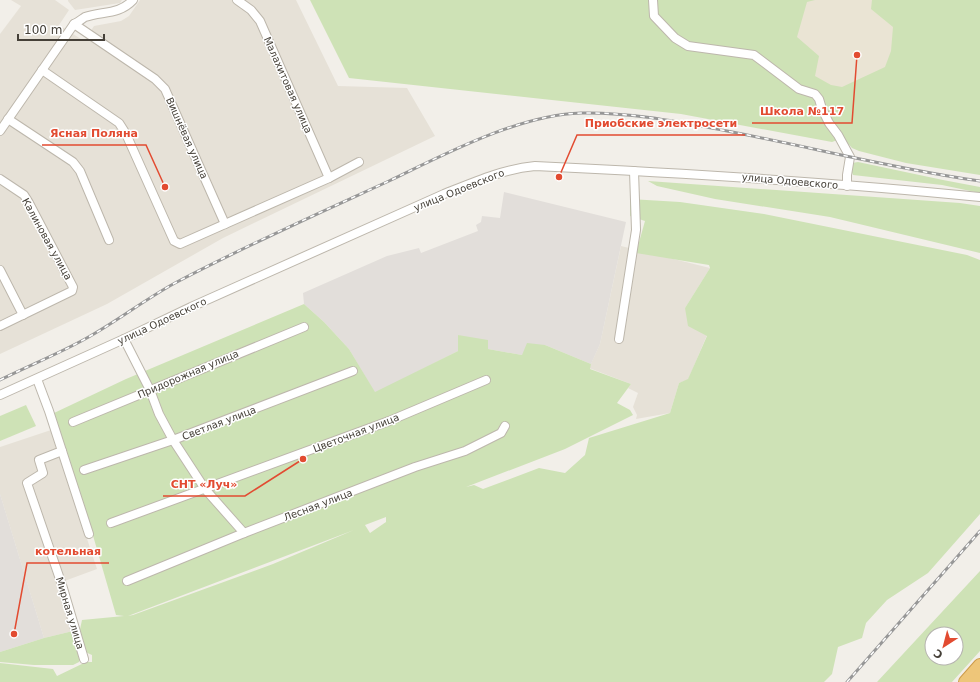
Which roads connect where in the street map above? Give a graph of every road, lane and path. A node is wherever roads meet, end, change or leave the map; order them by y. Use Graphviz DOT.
graph roads {
  1 [pos="133,0"];
  2 [pos="237,0"];
  3 [pos="652,0"];
  4 [pos="74,24"];
  5 [pos="42,70"];
  6 [pos="8,119"];
  7 [pos="0,131"];
  8 [pos="359,162"];
  9 [pos="634,171"];
  10 [pos="329,178"];
  11 [pos="0,179"];
  12 [pos="847,186"];
  13 [pos="980,197"];
  14 [pos="225,224"];
  15 [pos="109,240"];
  16 [pos="0,270"];
  17 [pos="22,315"];
  18 [pos="0,326"];
  19 [pos="304,327"];
  20 [pos="124,339"];
  21 [pos="619,339"];
  22 [pos="353,371"];
  23 [pos="37,379"];
  24 [pos="486,380"];
  25 [pos="150,390"];
  26 [pos="0,395"];
  27 [pos="73,422"];
  28 [pos="505,426"];
  29 [pos="174,440"];
  30 [pos="62,451"];
  31 [pos="84,470"];
  32 [pos="205,489"];
  33 [pos="111,523"];
  34 [pos="244,533"];
  35 [pos="89,534"];
  36 [pos="127,581"];
  37 [pos="84,658"];
  38 [pos="980,665"];
  39 [pos="980,678"];
  40 [pos="965,682"];
  41 [pos="977,682"];
  1 -- 4 [label="street"];
  2 -- 10 [label="street, Малахитовая улица"];
  3 -- 12 [label="street"];
  4 -- 5 [label="street"];
  4 -- 14 [label="street, Вишнёвая улица"];
  5 -- 6 [label="street"];
  5 -- 14 [label="street"];
  6 -- 7 [label="street"];
  6 -- 15 [label="street"];
  8 -- 10 [label="street"];
  9 -- 12 [label="street, улица Одоевского"];
  9 -- 20 [label="street, улица Одоевского"];
  9 -- 21 [label="street"];
  10 -- 14 [label="street"];
  11 -- 17 [label="street, Калиновая улица"];
  12 -- 13 [label="street, улица Одоевского"];
  16 -- 17 [label="street"];
  17 -- 18 [label="street"];
  19 -- 25 [label="street, Придорожная улица"];
  20 -- 23 [label="street, улица Одоевского"];
  20 -- 25 [label="street"];
  22 -- 29 [label="street, Светлая улица"];
  23 -- 26 [label="street, улица Одоевского"];
  23 -- 30 [label="street"];
  24 -- 32 [label="street, Цветочная улица"];
  25 -- 27 [label="street, Придорожная улица"];
  25 -- 29 [label="street"];
  28 -- 34 [label="street, Лесная улица"];
  29 -- 31 [label="street, Светлая улица"];
  29 -- 32 [label="street"];
  30 -- 35 [label="street"];
  30 -- 37 [label="street, Мирная улица"];
  32 -- 33 [label="street, Цветочная улица"];
  32 -- 34 [label="street"];
  34 -- 36 [label="street, Лесная улица"];
  38 -- 40 [label="highway"];
  39 -- 41 [label="highway"];
}
